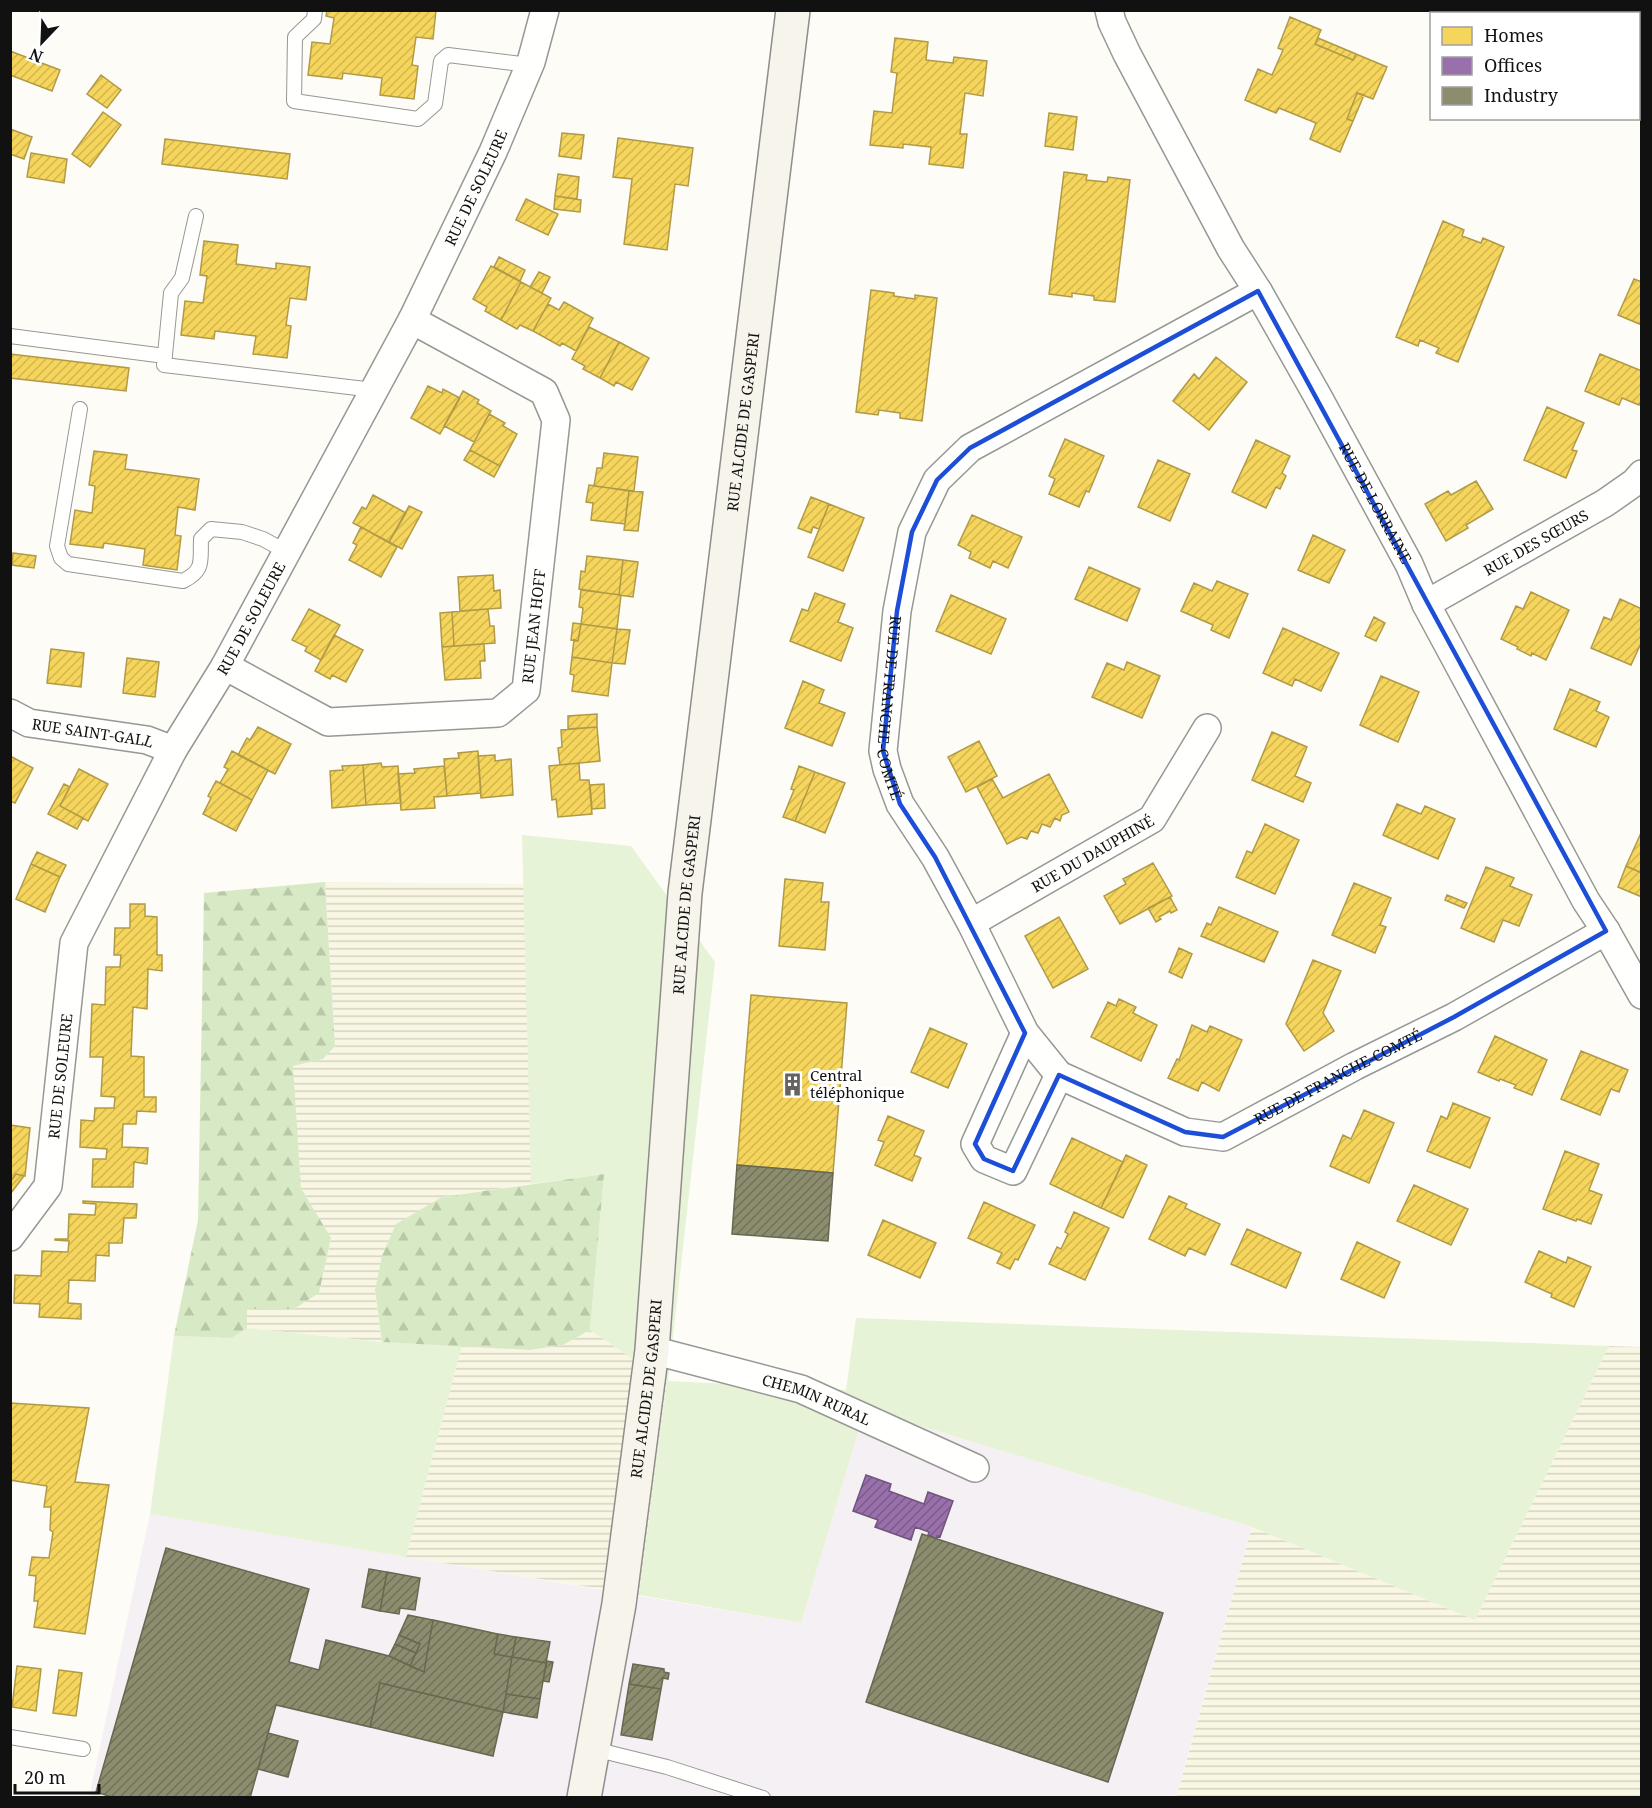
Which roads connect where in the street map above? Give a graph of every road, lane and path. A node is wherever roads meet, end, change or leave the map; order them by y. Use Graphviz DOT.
graph roads {
  1 [pos="315,10"];
  2 [pos="545,10"];
  3 [pos="793,10"];
  4 [pos="1109,10"];
  5 [pos="529,65"];
  6 [pos="195,216"];
  7 [pos="1258,291"];
  8 [pos="412,320"];
  9 [pos="10,336"];
  10 [pos="165,356"];
  11 [pos="374,390"];
  12 [pos="80,409"];
  13 [pos="1641,474"];
  14 [pos="287,552"];
  15 [pos="1426,604"];
  16 [pos="225,666"];
  17 [pos="10,713"];
  18 [pos="1207,728"];
  19 [pos="173,750"];
  20 [pos="971,923"];
  21 [pos="1606,931"];
  22 [pos="1641,995"];
  23 [pos="1025,1034"];
  24 [pos="1059,1076"];
  25 [pos="10,1237"];
  26 [pos="651,1350"];
  27 [pos="975,1468"];
  28 [pos="10,1737"];
  29 [pos="83,1749"];
  30 [pos="594,1749"];
  31 [pos="584,1797"];
  32 [pos="763,1797"];
  1 -- 5 [label="lane"];
  2 -- 5 [label="street, RUE DE SOLEURE"];
  3 -- 26 [label="main road, RUE ALCIDE DE GASPERI"];
  4 -- 7 [label="street, RUE DE LORRAINE"];
  5 -- 8 [label="street, RUE DE SOLEURE"];
  6 -- 10 [label="lane"];
  7 -- 15 [label="street, RUE DE LORRAINE"];
  7 -- 20 [label="street, RUE DE FRANCHE-COMTÉ"];
  8 -- 11 [label="street, RUE DE SOLEURE"];
  8 -- 16 [label="street, RUE JEAN HOFF"];
  9 -- 10 [label="lane"];
  10 -- 11 [label="lane"];
  11 -- 14 [label="street, RUE DE SOLEURE"];
  12 -- 14 [label="lane"];
  13 -- 15 [label="street, RUE DES SŒURS"];
  14 -- 16 [label="street, RUE DE SOLEURE"];
  15 -- 21 [label="street, RUE DE LORRAINE"];
  16 -- 19 [label="street, RUE DE SOLEURE"];
  17 -- 19 [label="street, RUE SAINT-GALL"];
  18 -- 20 [label="street, RUE DU DAUPHINÉ"];
  19 -- 25 [label="street, RUE DE SOLEURE"];
  20 -- 23 [label="street, RUE DE FRANCHE-COMTÉ"];
  21 -- 22 [label="street, RUE DE LORRAINE"];
  21 -- 24 [label="street, RUE DE FRANCHE-COMTÉ"];
  23 -- 24 [label="street, RUE DE FRANCHE-COMTÉ"];
  23 -- 24 [label="street"];
  26 -- 27 [label="street, CHEMIN RURAL"];
  26 -- 30 [label="main road, RUE ALCIDE DE GASPERI"];
  28 -- 29 [label="lane"];
  30 -- 31 [label="main road, RUE ALCIDE DE GASPERI"];
  30 -- 32 [label="lane"];
}
